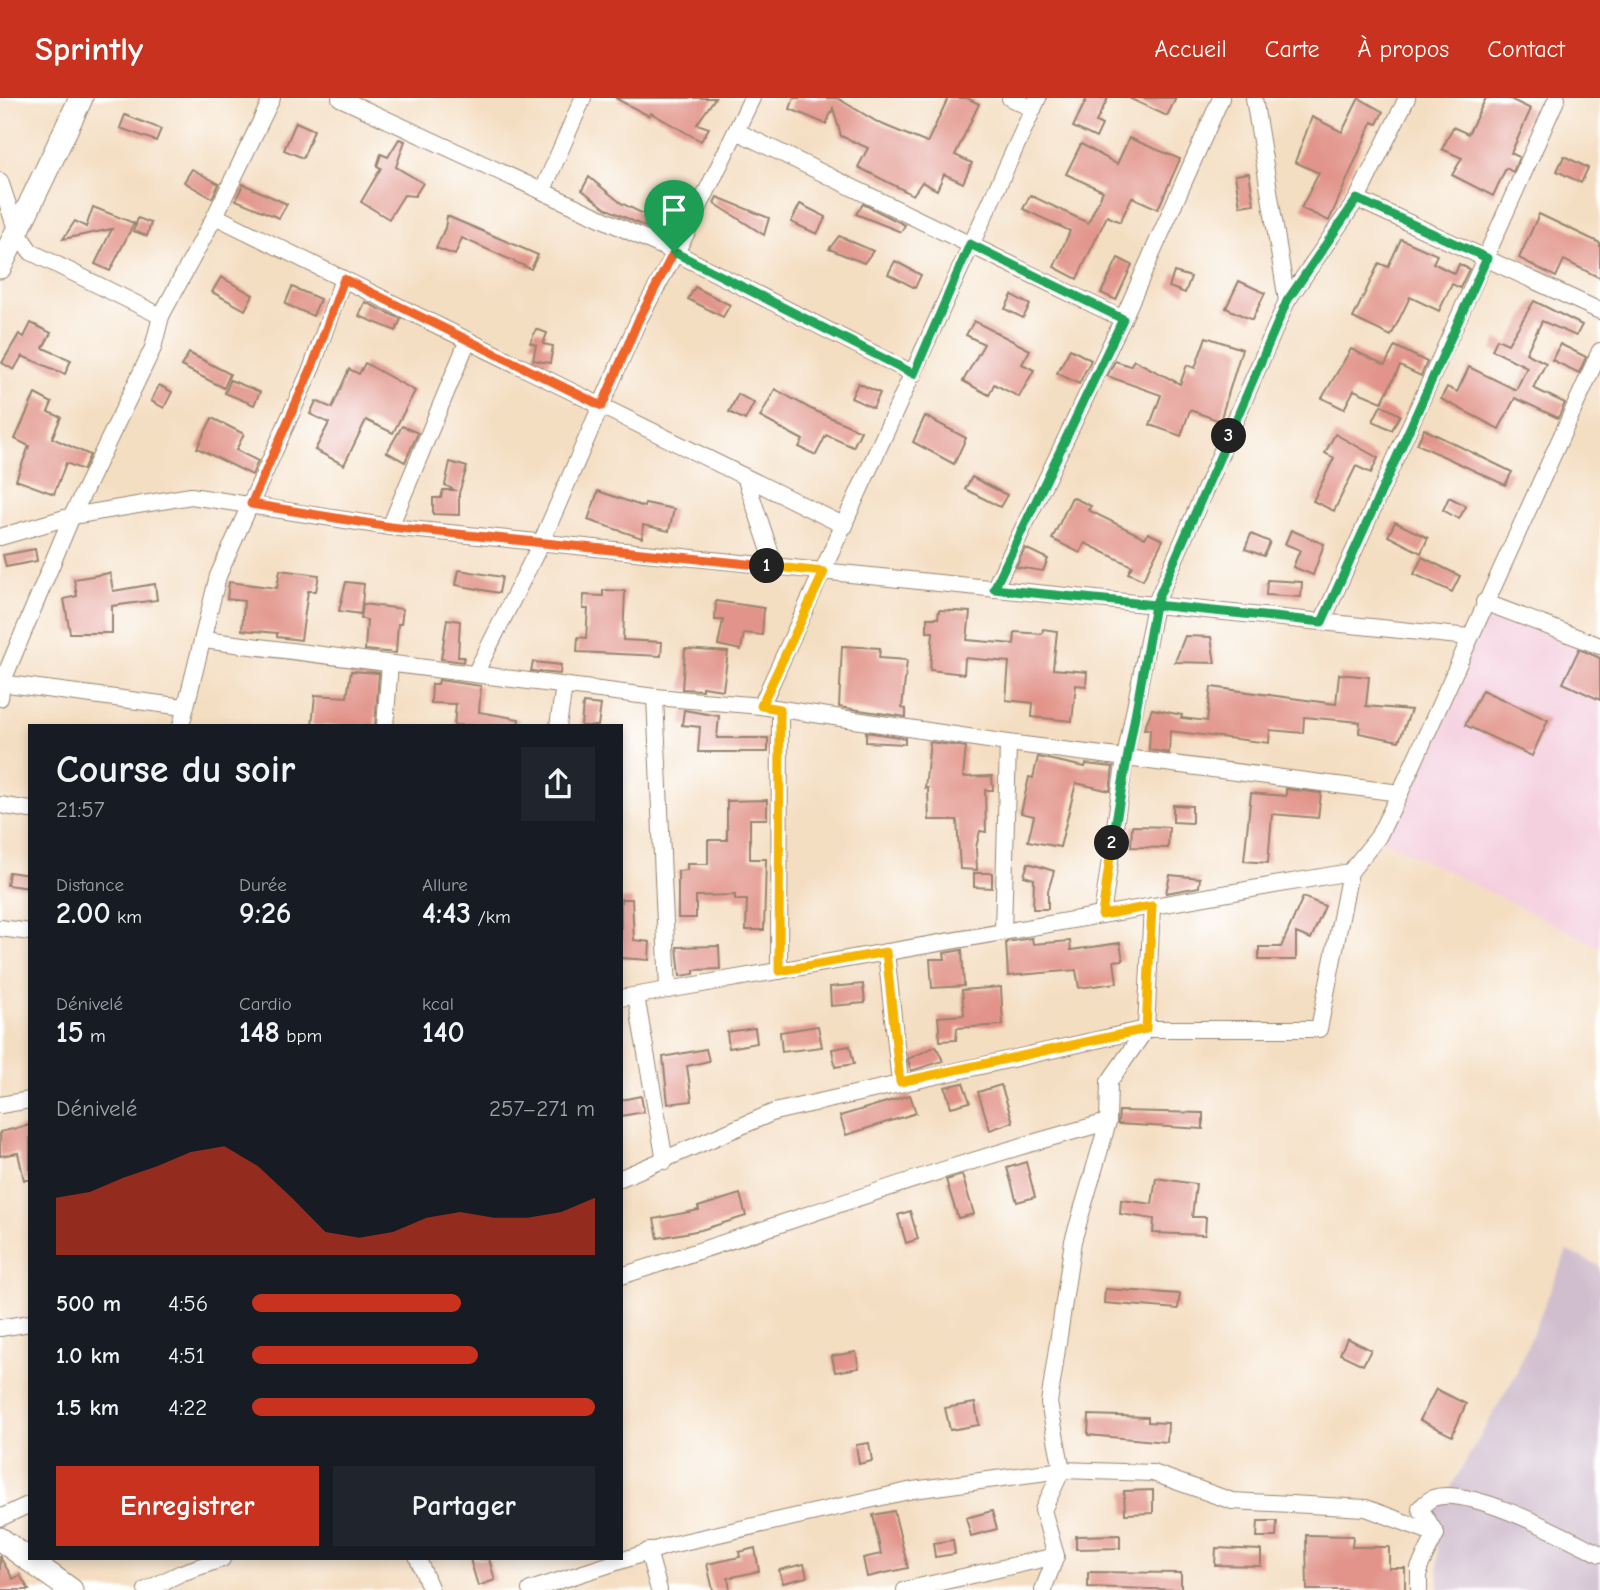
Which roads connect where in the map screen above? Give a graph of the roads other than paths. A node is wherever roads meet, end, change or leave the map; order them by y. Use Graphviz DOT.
graph roads {
  1 [pos="81,98"];
  2 [pos="272,98"];
  3 [pos="340,98"];
  4 [pos="583,98"];
  5 [pos="752,98"];
  6 [pos="1010,98"];
  7 [pos="1222,98"];
  8 [pos="1254,98"];
  9 [pos="1407,98"];
  10 [pos="1557,98"];
  11 [pos="1035,103"];
  12 [pos="736,131"];
  13 [pos="0,181"];
  14 [pos="543,190"];
  15 [pos="1357,199"];
  16 [pos="215,216"];
  17 [pos="17,232"];
  18 [pos="970,244"];
  19 [pos="674,252"];
  20 [pos="1487,258"];
  21 [pos="0,267"];
  22 [pos="344,279"];
  23 [pos="1287,301"];
  24 [pos="1600,311"];
  25 [pos="161,316"];
  26 [pos="1123,319"];
  27 [pos="468,340"];
  28 [pos="1600,351"];
  29 [pos="914,374"];
  30 [pos="602,406"];
  31 [pos="746,477"];
  32 [pos="251,504"];
  33 [pos="72,516"];
  34 [pos="845,526"];
  35 [pos="390,527"];
  36 [pos="0,537"];
  37 [pos="541,542"];
  38 [pos="775,566"];
  39 [pos="824,572"];
  40 [pos="994,589"];
  41 [pos="1484,602"];
  42 [pos="1155,605"];
  43 [pos="1322,622"];
  44 [pos="1469,637"];
  45 [pos="204,640"];
  46 [pos="1600,646"];
  47 [pos="390,664"];
  48 [pos="475,674"];
  49 [pos="564,686"];
  50 [pos="1,688"];
  51 [pos="655,697"];
  52 [pos="761,706"];
  53 [pos="184,708"];
  54 [pos="780,709"];
  55 [pos="181,724"];
  56 [pos="385,724"];
  57 [pos="558,724"];
  58 [pos="1008,743"];
  59 [pos="1125,758"];
  60 [pos="1400,793"];
  61 [pos="0,805"];
  62 [pos="28,810"];
  63 [pos="1350,872"];
  64 [pos="1152,906"];
  65 [pos="1102,915"];
  66 [pos="0,928"];
  67 [pos="28,932"];
  68 [pos="1003,932"];
  69 [pos="886,952"];
  70 [pos="779,971"];
  71 [pos="668,990"];
  72 [pos="628,997"];
  73 [pos="1146,1029"];
  74 [pos="900,1082"];
  75 [pos="28,1100"];
  76 [pos="0,1105"];
  77 [pos="1108,1122"];
  78 [pos="666,1161"];
  79 [pos="623,1177"];
  80 [pos="623,1275"];
  81 [pos="28,1323"];
  82 [pos="0,1328"];
  83 [pos="1062,1470"];
  84 [pos="28,1505"];
  85 [pos="0,1518"];
  86 [pos="1436,1534"];
  87 [pos="0,1539"];
  88 [pos="648,1551"];
  89 [pos="1600,1555"];
  90 [pos="1056,1556"];
  91 [pos="28,1559"];
  92 [pos="623,1559"];
  93 [pos="29,1560"];
  94 [pos="219,1560"];
  95 [pos="418,1560"];
  96 [pos="621,1560"];
  97 [pos="71,1590"];
  98 [pos="146,1590"];
  99 [pos="431,1590"];
  100 [pos="530,1590"];
  101 [pos="659,1590"];
  102 [pos="905,1590"];
  103 [pos="1043,1590"];
  104 [pos="1419,1590"];
  1 -- 17 [label="street"];
  2 -- 16 [label="street"];
  3 -- 14 [label="street"];
  4 -- 14 [label="street"];
  5 -- 12 [label="street"];
  6 -- 11 [label="street"];
  7 -- 26 [label="street"];
  8 -- 23 [label="street"];
  9 -- 15 [label="street"];
  10 -- 20 [label="street"];
  11 -- 18 [label="street"];
  12 -- 18 [label="street"];
  12 -- 19 [label="street"];
  13 -- 17 [label="street"];
  14 -- 19 [label="street"];
  15 -- 20 [label="street"];
  15 -- 23 [label="street"];
  16 -- 22 [label="street"];
  16 -- 25 [label="street"];
  17 -- 21 [label="street"];
  17 -- 25 [label="street"];
  18 -- 26 [label="street"];
  18 -- 29 [label="street"];
  19 -- 29 [label="street"];
  19 -- 30 [label="street"];
  20 -- 24 [label="street"];
  20 -- 43 [label="street"];
  22 -- 27 [label="street"];
  22 -- 32 [label="street"];
  23 -- 42 [label="street"];
  25 -- 33 [label="street"];
  26 -- 40 [label="street"];
  27 -- 30 [label="street"];
  27 -- 35 [label="street"];
  28 -- 41 [label="street"];
  29 -- 34 [label="street"];
  30 -- 31 [label="street"];
  30 -- 37 [label="street"];
  31 -- 34 [label="street"];
  31 -- 38 [label="street"];
  32 -- 33 [label="street"];
  32 -- 35 [label="street"];
  32 -- 45 [label="street"];
  33 -- 36 [label="street"];
  33 -- 50 [label="street"];
  34 -- 39 [label="street"];
  35 -- 37 [label="street"];
  37 -- 38 [label="street"];
  37 -- 48 [label="street"];
  38 -- 39 [label="street"];
  39 -- 40 [label="street"];
  39 -- 52 [label="street"];
  40 -- 42 [label="street"];
  41 -- 44 [label="street"];
  41 -- 46 [label="street"];
  42 -- 43 [label="street"];
  42 -- 59 [label="street"];
  43 -- 44 [label="street"];
  44 -- 60 [label="street"];
  45 -- 47 [label="street"];
  45 -- 53 [label="street"];
  47 -- 48 [label="street"];
  47 -- 56 [label="street"];
  48 -- 49 [label="street"];
  49 -- 51 [label="street"];
  49 -- 57 [label="street"];
  50 -- 53 [label="street"];
  51 -- 52 [label="street"];
  51 -- 71 [label="street"];
  52 -- 54 [label="street"];
  53 -- 55 [label="street"];
  54 -- 58 [label="street"];
  54 -- 70 [label="street"];
  58 -- 59 [label="street"];
  58 -- 68 [label="street"];
  59 -- 60 [label="street"];
  59 -- 65 [label="street"];
  60 -- 63 [label="street"];
  61 -- 62 [label="street"];
  63 -- 64 [label="street"];
  63 -- 73 [label="street"];
  64 -- 65 [label="street"];
  64 -- 73 [label="street"];
  65 -- 68 [label="street"];
  66 -- 67 [label="street"];
  68 -- 69 [label="street"];
  69 -- 70 [label="street"];
  69 -- 74 [label="street"];
  70 -- 71 [label="street"];
  71 -- 72 [label="street"];
  72 -- 78 [label="street"];
  73 -- 74 [label="street"];
  73 -- 77 [label="street"];
  74 -- 78 [label="street"];
  75 -- 76 [label="street"];
  77 -- 80 [label="street"];
  77 -- 83 [label="street"];
  78 -- 79 [label="street"];
  81 -- 82 [label="street"];
  83 -- 86 [label="street"];
  83 -- 88 [label="street"];
  83 -- 90 [label="street"];
  84 -- 85 [label="street"];
  86 -- 89 [label="street"];
  86 -- 104 [label="street"];
  87 -- 91 [label="street"];
  88 -- 92 [label="street"];
  88 -- 101 [label="street"];
  90 -- 102 [label="street"];
  90 -- 103 [label="street"];
  93 -- 97 [label="street"];
  94 -- 98 [label="street"];
  95 -- 99 [label="street"];
  96 -- 100 [label="street"];
}
